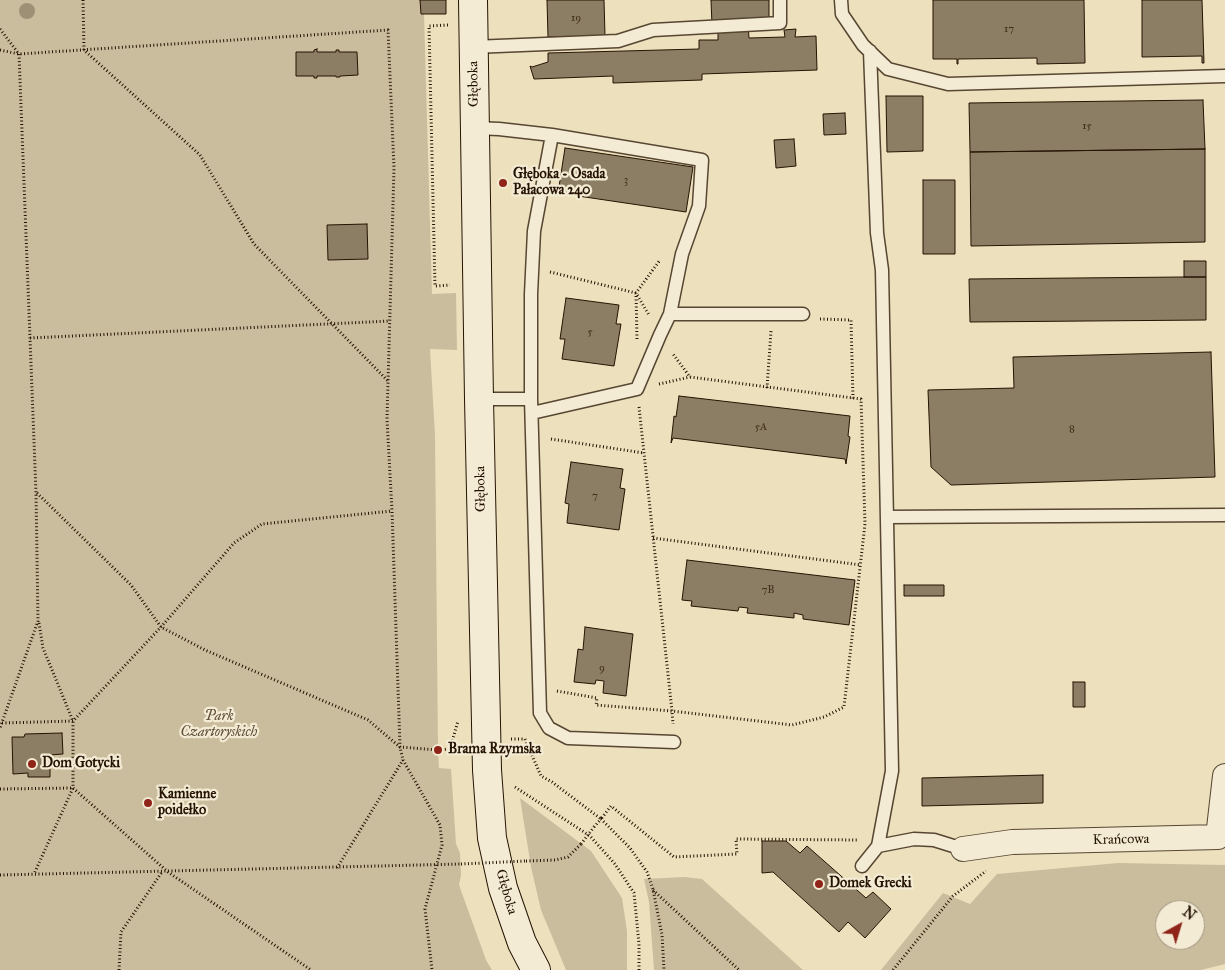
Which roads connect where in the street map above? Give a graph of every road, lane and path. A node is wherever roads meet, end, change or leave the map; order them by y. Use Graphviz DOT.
graph roads {
  1 [pos="83,0"];
  2 [pos="473,0"];
  3 [pos="780,0"];
  4 [pos="841,0"];
  5 [pos="0,28"];
  6 [pos="473,47"];
  7 [pos="0,50"];
  8 [pos="84,50"];
  9 [pos="870,51"];
  10 [pos="19,54"];
  11 [pos="1225,76"];
  12 [pos="475,128"];
  13 [pos="552,135"];
  14 [pos="664,256"];
  15 [pos="532,268"];
  16 [pos="636,293"];
  17 [pos="670,314"];
  18 [pos="773,314"];
  19 [pos="803,314"];
  20 [pos="390,322"];
  21 [pos="332,324"];
  22 [pos="660,335"];
  23 [pos="30,338"];
  24 [pos="637,341"];
  25 [pos="690,378"];
  26 [pos="388,381"];
  27 [pos="767,388"];
  28 [pos="637,389"];
  29 [pos="478,399"];
  30 [pos="531,399"];
  31 [pos="853,399"];
  32 [pos="532,413"];
  33 [pos="533,436"];
  34 [pos="644,453"];
  35 [pos="36,492"];
  36 [pos="392,511"];
  37 [pos="1225,515"];
  38 [pos="887,517"];
  39 [pos="653,538"];
  40 [pos="861,565"];
  41 [pos="38,621"];
  42 [pos="161,627"];
  43 [pos="539,688"];
  44 [pos="672,711"];
  45 [pos="73,721"];
  46 [pos="2,723"];
  47 [pos="0,728"];
  48 [pos="509,739"];
  49 [pos="674,742"];
  50 [pos="400,747"];
  51 [pos="450,749"];
  52 [pos="403,760"];
  53 [pos="1225,776"];
  54 [pos="512,785"];
  55 [pos="73,788"];
  56 [pos="0,789"];
  57 [pos="600,819"];
  58 [pos="878,846"];
  59 [pos="963,848"];
  60 [pos="436,865"];
  61 [pos="862,866"];
  62 [pos="337,868"];
  63 [pos="162,872"];
  64 [pos="168,872"];
  65 [pos="34,874"];
  66 [pos="0,875"];
  67 [pos="972,882"];
  68 [pos="653,889"];
  69 [pos="119,970"];
  70 [pos="311,970"];
  71 [pos="432,970"];
  72 [pos="536,970"];
  73 [pos="639,970"];
  74 [pos="664,970"];
  75 [pos="739,970"];
  76 [pos="893,970"];
  1 -- 8 [label="path"];
  2 -- 6 [label="main road, Głęboka"];
  3 -- 6 [label="lane"];
  4 -- 9 [label="lane"];
  5 -- 10 [label="path"];
  6 -- 12 [label="main road, Głęboka"];
  7 -- 10 [label="path"];
  8 -- 10 [label="path"];
  8 -- 20 [label="path"];
  8 -- 21 [label="path"];
  9 -- 11 [label="lane"];
  9 -- 38 [label="lane"];
  10 -- 23 [label="path"];
  12 -- 13 [label="lane"];
  12 -- 29 [label="main road, Głęboka"];
  13 -- 15 [label="lane"];
  13 -- 17 [label="lane"];
  14 -- 16 [label="path"];
  15 -- 16 [label="path"];
  15 -- 30 [label="lane"];
  16 -- 22 [label="path"];
  16 -- 24 [label="path"];
  17 -- 18 [label="lane"];
  17 -- 22 [label="lane"];
  18 -- 19 [label="lane"];
  18 -- 27 [label="path"];
  19 -- 31 [label="path"];
  20 -- 21 [label="path"];
  20 -- 26 [label="path"];
  21 -- 23 [label="path"];
  21 -- 26 [label="path"];
  22 -- 25 [label="path"];
  22 -- 28 [label="lane"];
  23 -- 35 [label="path"];
  25 -- 27 [label="path"];
  25 -- 28 [label="path"];
  26 -- 36 [label="path"];
  27 -- 31 [label="path"];
  28 -- 32 [label="lane"];
  28 -- 34 [label="path"];
  29 -- 30 [label="lane"];
  29 -- 72 [label="main road, Głęboka"];
  30 -- 32 [label="lane"];
  31 -- 40 [label="path"];
  32 -- 33 [label="lane"];
  33 -- 34 [label="path"];
  33 -- 43 [label="lane"];
  34 -- 39 [label="path"];
  35 -- 41 [label="path"];
  35 -- 42 [label="path"];
  36 -- 42 [label="path"];
  36 -- 50 [label="path"];
  37 -- 38 [label="lane"];
  38 -- 58 [label="lane"];
  39 -- 40 [label="path"];
  39 -- 44 [label="path"];
  40 -- 44 [label="path"];
  41 -- 45 [label="path"];
  41 -- 46 [label="path"];
  42 -- 45 [label="path"];
  42 -- 50 [label="path"];
  43 -- 44 [label="path"];
  43 -- 49 [label="lane"];
  44 -- 49 [label="path"];
  45 -- 46 [label="path"];
  45 -- 55 [label="path"];
  46 -- 47 [label="path"];
  48 -- 57 [label="path"];
  50 -- 51 [label="path"];
  50 -- 52 [label="path"];
  52 -- 60 [label="path"];
  52 -- 62 [label="path"];
  53 -- 59 [label="street, Krańcowa"];
  54 -- 73 [label="path"];
  55 -- 56 [label="path"];
  55 -- 64 [label="path"];
  55 -- 65 [label="path"];
  57 -- 58 [label="path"];
  57 -- 60 [label="path, bridge"];
  57 -- 68 [label="path"];
  58 -- 59 [label="lane"];
  58 -- 61 [label="lane"];
  60 -- 62 [label="path"];
  60 -- 71 [label="path"];
  62 -- 64 [label="path"];
  63 -- 64 [label="path"];
  63 -- 65 [label="path"];
  63 -- 69 [label="path"];
  64 -- 70 [label="path"];
  65 -- 66 [label="path"];
  67 -- 76 [label="path"];
  68 -- 74 [label="path"];
  68 -- 75 [label="path"];
}
